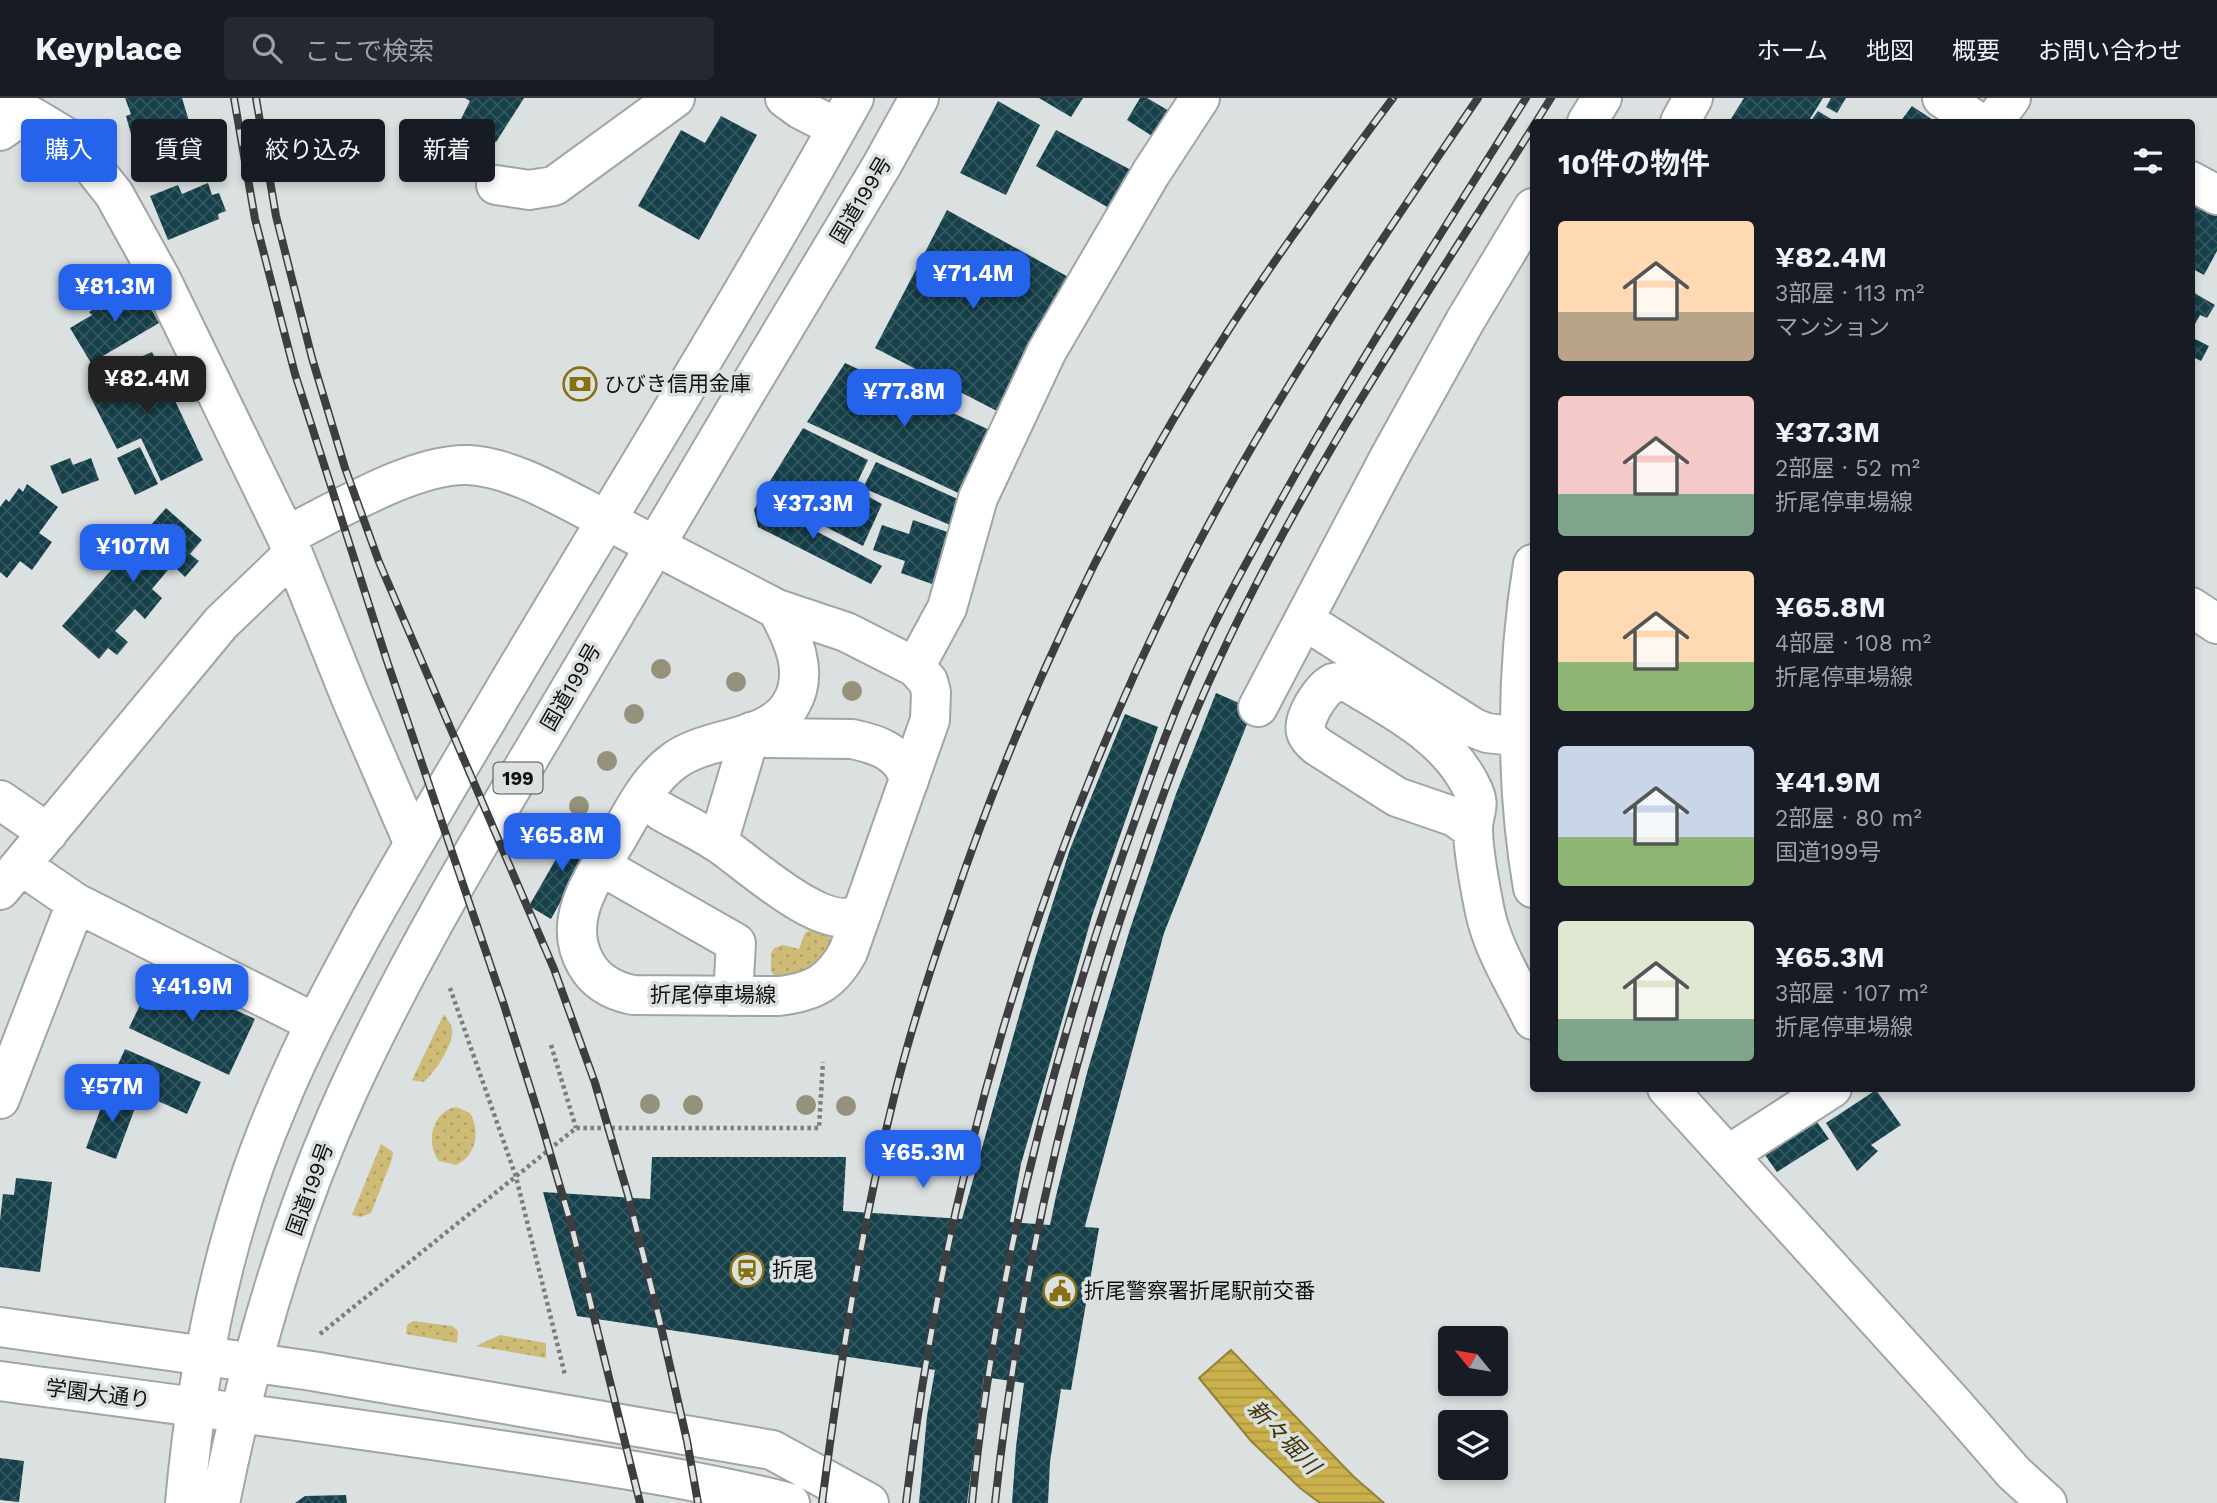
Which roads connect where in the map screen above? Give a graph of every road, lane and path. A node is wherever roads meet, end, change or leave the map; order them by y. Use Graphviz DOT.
graph roads {
  1 [pos="675,98"];
  2 [pos="785,98"];
  3 [pos="919,98"];
  4 [pos="1200,98"];
  5 [pos="1602,98"];
  6 [pos="1692,98"];
  7 [pos="1942,98"];
  8 [pos="2011,98"];
  9 [pos="846,113"];
  10 [pos="13,114"];
  11 [pos="1589,119"];
  12 [pos="1682,119"];
  13 [pos="1974,119"];
  14 [pos="1995,119"];
  15 [pos="2195,183"];
  16 [pos="496,186"];
  17 [pos="2217,195"];
  18 [pos="1530,213"];
  19 [pos="606,520"];
  20 [pos="289,546"];
  21 [pos="654,546"];
  22 [pos="1530,593"];
  23 [pos="777,609"];
  24 [pos="2195,610"];
  25 [pos="1304,620"];
  26 [pos="2217,624"];
  27 [pos="915,667"];
  28 [pos="1258,707"];
  29 [pos="751,732"];
  30 [pos="1522,737"];
  31 [pos="909,780"];
  32 [pos="0,800"];
  33 [pos="661,811"];
  34 [pos="1473,830"];
  35 [pos="48,833"];
  36 [pos="413,842"];
  37 [pos="718,843"];
  38 [pos="1530,870"];
  39 [pos="596,874"];
  40 [pos="11,878"];
  41 [pos="76,903"];
  42 [pos="862,912"];
  43 [pos="450,988"];
  44 [pos="733,996"];
  45 [pos="1530,1014"];
  46 [pos="315,1023"];
  47 [pos="551,1045"];
  48 [pos="823,1062"];
  49 [pos="1671,1092"];
  50 [pos="1826,1092"];
  51 [pos="0,1098"];
  52 [pos="576,1128"];
  53 [pos="1728,1156"];
  54 [pos="516,1177"];
  55 [pos="0,1327"];
  56 [pos="319,1334"];
  57 [pos="204,1355"];
  58 [pos="254,1363"];
  59 [pos="565,1375"];
  60 [pos="0,1381"];
  61 [pos="195,1406"];
  62 [pos="239,1413"];
  63 [pos="185,1503"];
  64 [pos="220,1503"];
  65 [pos="790,1503"];
  66 [pos="869,1503"];
  67 [pos="2047,1503"];
  1 -- 16 [label="main road"];
  2 -- 9 [label="main road"];
  3 -- 21 [label="main road, 国道199号 / 199"];
  4 -- 27 [label="main road"];
  5 -- 11 [label="main road"];
  6 -- 12 [label="main road"];
  7 -- 13 [label="main road"];
  8 -- 14 [label="main road"];
  9 -- 19 [label="main road, 199"];
  10 -- 20 [label="main road"];
  15 -- 17 [label="main road"];
  18 -- 25 [label="main road"];
  19 -- 20 [label="main road"];
  19 -- 21 [label="main road"];
  19 -- 36 [label="main road, 199"];
  20 -- 35 [label="main road"];
  20 -- 36 [label="main road"];
  21 -- 23 [label="main road"];
  21 -- 58 [label="main road, 国道199号 / 199"];
  22 -- 30 [label="main road"];
  23 -- 27 [label="main road"];
  23 -- 29 [label="main road, 折尾停車場線"];
  24 -- 26 [label="main road"];
  25 -- 28 [label="main road"];
  25 -- 30 [label="main road"];
  27 -- 31 [label="main road, 折尾停車場線"];
  29 -- 31 [label="main road"];
  29 -- 37 [label="main road"];
  29 -- 39 [label="main road, 折尾停車場線"];
  30 -- 38 [label="main road"];
  31 -- 42 [label="main road, 折尾停車場線"];
  32 -- 35 [label="main road"];
  33 -- 37 [label="main road"];
  34 -- 45 [label="main road"];
  35 -- 40 [label="main road"];
  36 -- 46 [label="main road, 199"];
  37 -- 42 [label="main road"];
  39 -- 44 [label="main road"];
  39 -- 44 [label="main road, 折尾停車場線"];
  40 -- 41 [label="main road"];
  41 -- 46 [label="main road"];
  41 -- 51 [label="main road"];
  42 -- 44 [label="main road, 折尾停車場線"];
  43 -- 54 [label="path"];
  46 -- 57 [label="main road, 199"];
  47 -- 52 [label="path"];
  48 -- 52 [label="path"];
  49 -- 53 [label="main road"];
  50 -- 53 [label="main road"];
  52 -- 54 [label="path"];
  53 -- 67 [label="main road"];
  54 -- 56 [label="path"];
  54 -- 59 [label="path"];
  55 -- 57 [label="main road"];
  57 -- 58 [label="main road"];
  57 -- 61 [label="main road, 199"];
  58 -- 62 [label="main road, 国道199号 / 199"];
  58 -- 66 [label="main road"];
  60 -- 61 [label="main road, 学園大通り"];
  61 -- 62 [label="main road, 学園大通り"];
  61 -- 63 [label="main road, 199"];
  62 -- 64 [label="main road, 国道199号 / 199"];
  62 -- 65 [label="main road, 学園大通り"];
}
